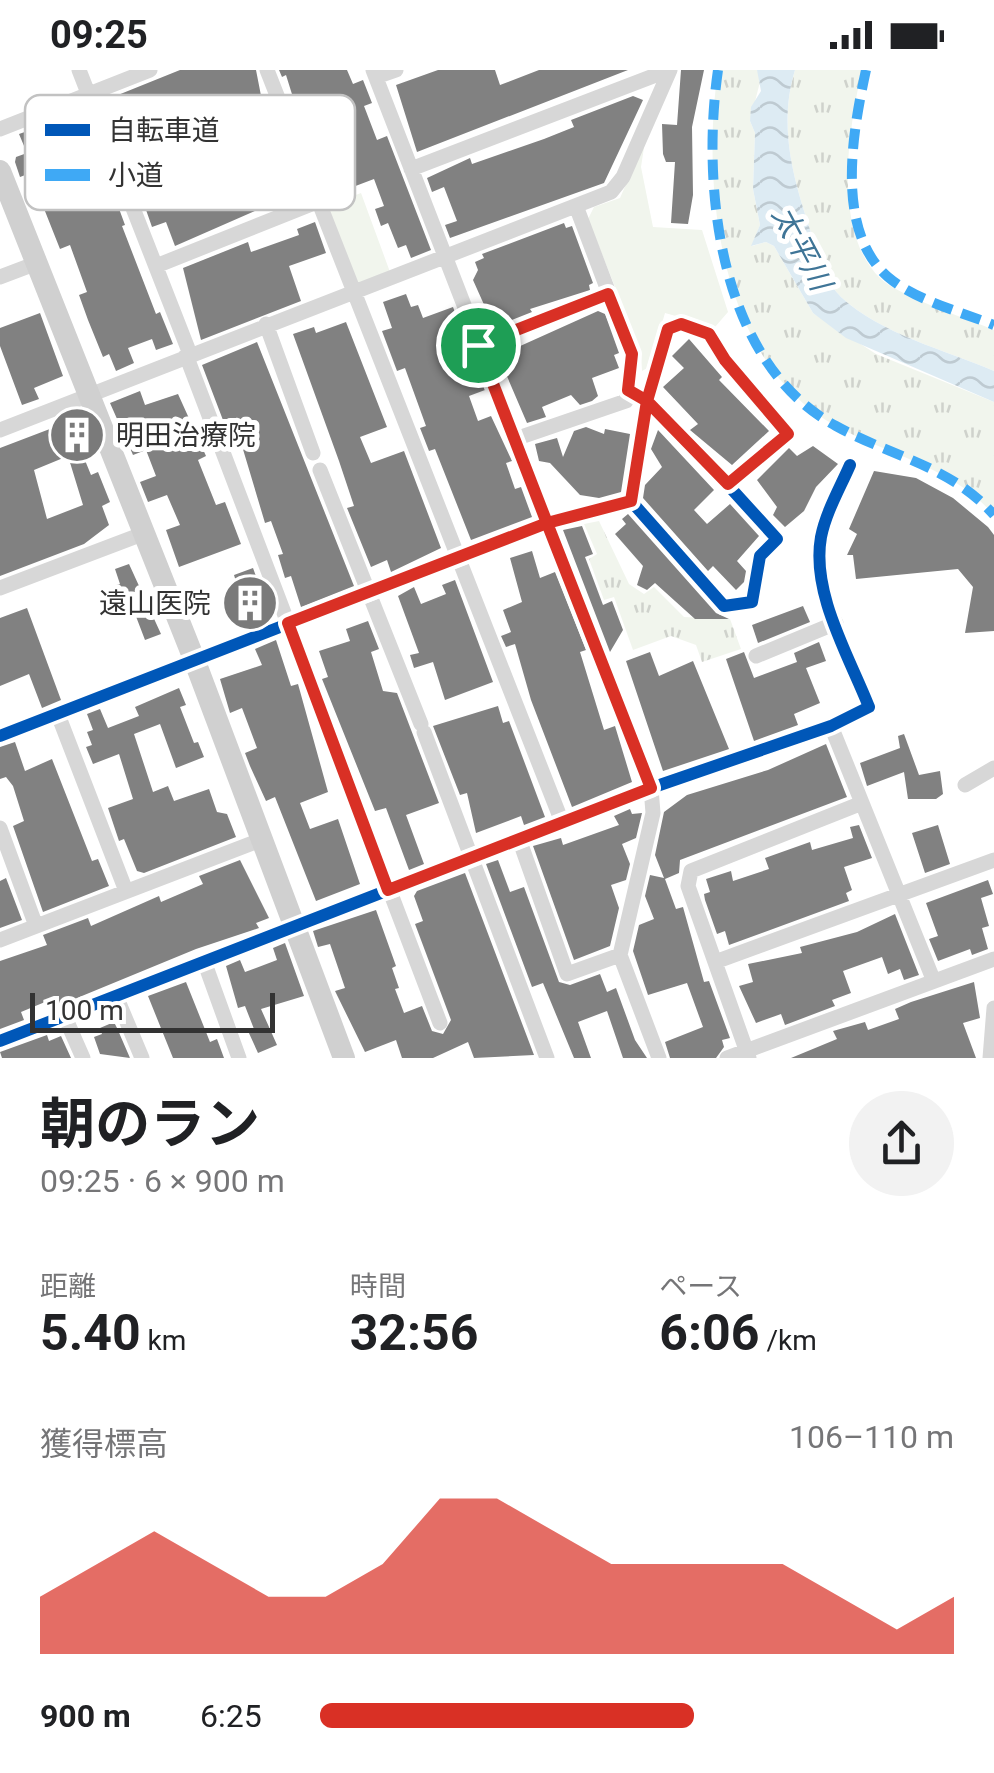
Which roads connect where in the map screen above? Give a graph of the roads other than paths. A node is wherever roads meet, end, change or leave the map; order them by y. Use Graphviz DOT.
graph roads {
  1 [pos="79,70"];
  2 [pos="150,70"];
  3 [pos="267,70"];
  4 [pos="396,70"];
  5 [pos="670,70"];
  6 [pos="374,74"];
  7 [pos="88,94"];
  8 [pos="277,95"];
  9 [pos="25,119"];
  10 [pos="0,129"];
  11 [pos="411,169"];
  12 [pos="0,171"];
  13 [pos="576,206"];
  14 [pos="134,210"];
  15 [pos="296,210"];
  16 [pos="322,210"];
  17 [pos="444,256"];
  18 [pos="38,263"];
  19 [pos="156,266"];
  20 [pos="0,278"];
  21 [pos="354,291"];
  22 [pos="608,294"];
  23 [pos="266,324"];
  24 [pos="478,345"];
  25 [pos="188,354"];
  26 [pos="628,390"];
  27 [pos="89,395"];
  28 [pos="647,401"];
  29 [pos="0,430"];
  30 [pos="514,439"];
  31 [pos="313,453"];
  32 [pos="850,465"];
  33 [pos="320,470"];
  34 [pos="728,484"];
  35 [pos="631,501"];
  36 [pos="547,523"];
  37 [pos="145,533"];
  38 [pos="458,557"];
  39 [pos="0,588"];
  40 [pos="369,592"];
  41 [pos="288,623"];
  42 [pos="836,623"];
  43 [pos="756,656"];
  44 [pos="194,659"];
  45 [pos="57,712"];
  46 [pos="831,726"];
  47 [pos="0,736"];
  48 [pos="994,768"];
  49 [pos="965,785"];
  50 [pos="651,788"];
  51 [pos="862,803"];
  52 [pos="562,822"];
  53 [pos="0,828"];
  54 [pos="262,839"];
  55 [pos="519,839"];
  56 [pos="474,857"];
  57 [pos="994,860"];
  58 [pos="388,890"];
  59 [pos="126,891"];
  60 [pos="900,896"];
  61 [pos="36,926"];
  62 [pos="295,927"];
  63 [pos="0,940"];
  64 [pos="620,955"];
  65 [pos="994,959"];
  66 [pos="204,960"];
  67 [pos="715,962"];
  68 [pos="934,979"];
  69 [pos="116,996"];
  70 [pos="994,1008"];
  71 [pos="65,1017"];
  72 [pos="440,1023"];
  73 [pos="0,1041"];
  74 [pos="748,1054"];
  75 [pos="83,1058"];
  76 [pos="142,1058"];
  77 [pos="239,1058"];
  78 [pos="344,1058"];
  79 [pos="548,1058"];
  80 [pos="659,1058"];
  81 [pos="727,1058"];
  82 [pos="990,1058"];
  1 -- 7 [label="street"];
  2 -- 7 [label="street"];
  3 -- 8 [label="street"];
  4 -- 6 [label="street"];
  5 -- 11 [label="street"];
  5 -- 13 [label="street"];
  6 -- 11 [label="street"];
  9 -- 10 [label="street"];
  11 -- 17 [label="street"];
  12 -- 18 [label="street"];
  13 -- 17 [label="street"];
  13 -- 22 [label="street"];
  14 -- 19 [label="street"];
  15 -- 19 [label="street"];
  16 -- 21 [label="street"];
  17 -- 21 [label="street"];
  17 -- 24 [label="street"];
  18 -- 20 [label="street"];
  18 -- 27 [label="street"];
  19 -- 25 [label="street"];
  21 -- 23 [label="street"];
  21 -- 38 [label="street"];
  22 -- 24 [label="street"];
  22 -- 26 [label="street"];
  23 -- 25 [label="street"];
  23 -- 31 [label="street"];
  24 -- 30 [label="street"];
  25 -- 27 [label="street"];
  25 -- 41 [label="street"];
  26 -- 28 [label="street"];
  26 -- 30 [label="street"];
  27 -- 29 [label="street"];
  27 -- 37 [label="street"];
  28 -- 34 [label="street"];
  28 -- 34 [label="street"];
  28 -- 35 [label="street"];
  30 -- 36 [label="street"];
  32 -- 42 [label="street"];
  33 -- 40 [label="street"];
  34 -- 35 [label="street"];
  35 -- 36 [label="street"];
  36 -- 38 [label="street"];
  36 -- 50 [label="street"];
  37 -- 39 [label="street"];
  37 -- 44 [label="street"];
  38 -- 40 [label="street"];
  38 -- 52 [label="street"];
  40 -- 41 [label="street"];
  40 -- 56 [label="street"];
  41 -- 44 [label="street"];
  41 -- 58 [label="street"];
  42 -- 43 [label="street"];
  42 -- 46 [label="street"];
  44 -- 45 [label="street"];
  44 -- 54 [label="street"];
  45 -- 47 [label="street"];
  45 -- 59 [label="street"];
  46 -- 50 [label="street"];
  46 -- 51 [label="street"];
  48 -- 49 [label="street"];
  50 -- 52 [label="street"];
  50 -- 64 [label="street"];
  51 -- 60 [label="street"];
  51 -- 67 [label="street"];
  52 -- 55 [label="street"];
  53 -- 61 [label="street"];
  54 -- 59 [label="street"];
  54 -- 62 [label="street"];
  55 -- 56 [label="street"];
  55 -- 64 [label="street"];
  56 -- 58 [label="street"];
  56 -- 79 [label="street"];
  57 -- 60 [label="street"];
  58 -- 62 [label="street"];
  58 -- 72 [label="street"];
  59 -- 61 [label="street"];
  60 -- 67 [label="street"];
  60 -- 68 [label="street"];
  61 -- 63 [label="street"];
  62 -- 66 [label="street"];
  62 -- 78 [label="street"];
  64 -- 80 [label="street"];
  65 -- 68 [label="street"];
  66 -- 69 [label="street"];
  66 -- 77 [label="street"];
  67 -- 74 [label="street"];
  68 -- 74 [label="street"];
  69 -- 71 [label="street"];
  69 -- 76 [label="street"];
  70 -- 82 [label="street"];
  71 -- 73 [label="street"];
  71 -- 75 [label="street"];
  74 -- 81 [label="street"];
}
